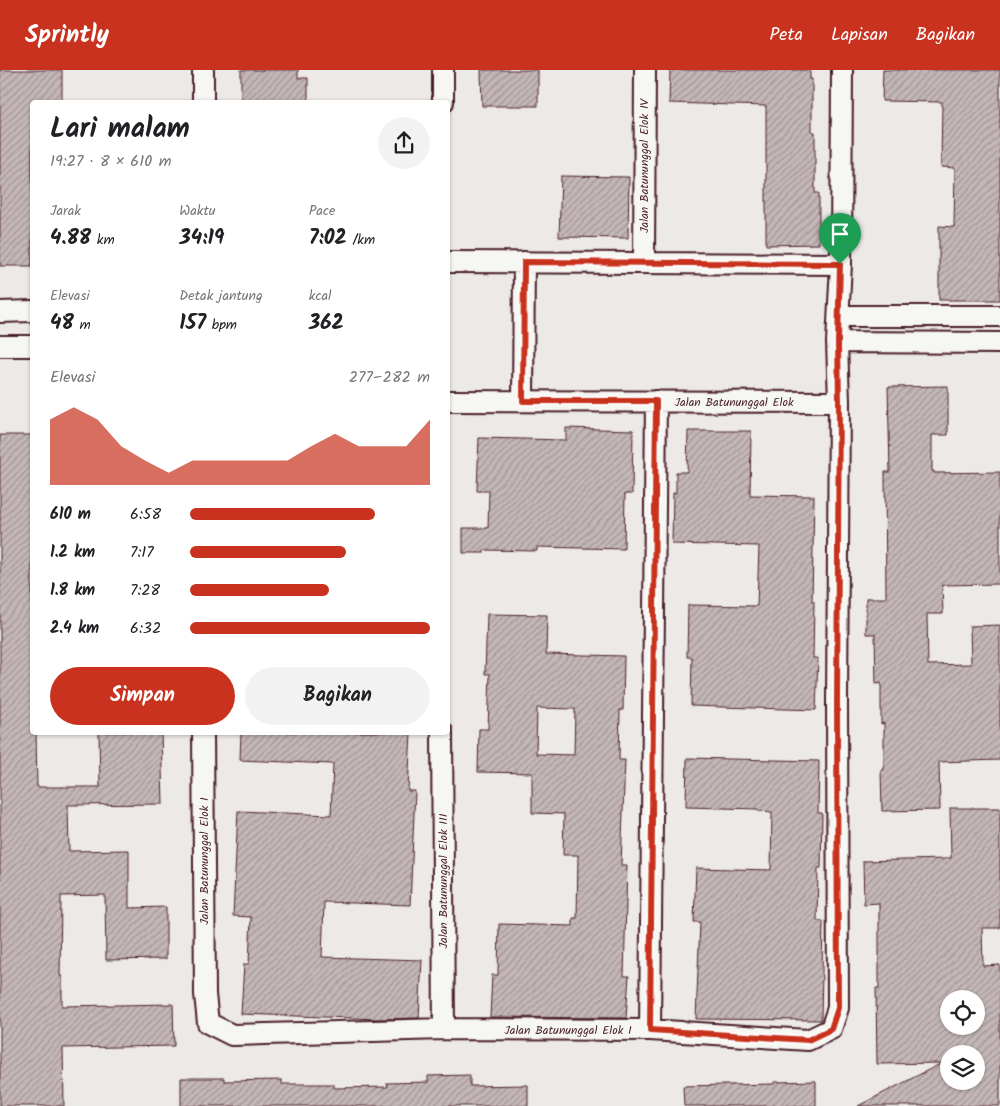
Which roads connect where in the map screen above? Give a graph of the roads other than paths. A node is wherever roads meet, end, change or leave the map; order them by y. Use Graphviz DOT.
graph roads {
  1 [pos="203,70"];
  2 [pos="443,70"];
  3 [pos="645,70"];
  4 [pos="842,70"];
  5 [pos="203,100"];
  6 [pos="443,100"];
  7 [pos="450,262"];
  8 [pos="524,262"];
  9 [pos="644,263"];
  10 [pos="840,264"];
  11 [pos="30,311"];
  12 [pos="0,312"];
  13 [pos="839,316"];
  14 [pos="1000,316"];
  15 [pos="838,342"];
  16 [pos="1000,343"];
  17 [pos="0,346"];
  18 [pos="30,346"];
  19 [pos="450,400"];
  20 [pos="523,401"];
  21 [pos="656,401"];
  22 [pos="839,402"];
  23 [pos="203,735"];
  24 [pos="442,735"];
  25 [pos="444,1029"];
  26 [pos="650,1030"];
  1 -- 5 [label="street"];
  2 -- 6 [label="street"];
  3 -- 9 [label="street, Jalan Batununggal Elok IV"];
  4 -- 10 [label="street"];
  7 -- 8 [label="street"];
  8 -- 9 [label="street"];
  8 -- 20 [label="street"];
  9 -- 10 [label="street"];
  10 -- 13 [label="street"];
  11 -- 12 [label="street"];
  13 -- 14 [label="street"];
  13 -- 15 [label="street"];
  15 -- 16 [label="street"];
  15 -- 22 [label="street"];
  17 -- 18 [label="street"];
  19 -- 20 [label="street, Jalan Batununggal Elok"];
  20 -- 21 [label="street, Jalan Batununggal Elok"];
  21 -- 22 [label="street, Jalan Batununggal Elok"];
  21 -- 26 [label="street"];
  22 -- 26 [label="street, Jalan Batununggal Elok I"];
  23 -- 25 [label="street, Jalan Batununggal Elok I"];
  24 -- 25 [label="street, Jalan Batununggal Elok III"];
  25 -- 26 [label="street, Jalan Batununggal Elok I"];
}
